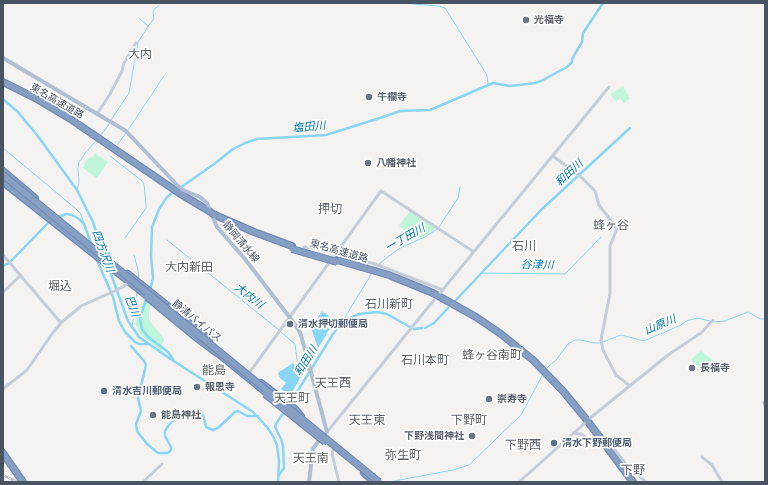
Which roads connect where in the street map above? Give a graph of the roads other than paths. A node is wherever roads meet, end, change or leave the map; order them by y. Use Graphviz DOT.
graph roads {
  1 [pos="136,43"];
  2 [pos="3,58"];
  3 [pos="3,82"];
  4 [pos="3,85"];
  5 [pos="609,87"];
  6 [pos="97,114"];
  7 [pos="553,156"];
  8 [pos="3,176"];
  9 [pos="170,189"];
  10 [pos="180,193"];
  11 [pos="50,214"];
  12 [pos="304,247"];
  13 [pos="474,252"];
  14 [pos="336,253"];
  15 [pos="3,254"];
  16 [pos="337,261"];
  17 [pos="123,274"];
  18 [pos="21,275"];
  19 [pos="131,280"];
  20 [pos="3,292"];
  21 [pos="434,300"];
  22 [pos="290,317"];
  23 [pos="712,321"];
  24 [pos="61,323"];
  25 [pos="209,341"];
  26 [pos="217,354"];
  27 [pos="247,376"];
  28 [pos="261,383"];
  29 [pos="630,386"];
  30 [pos="3,389"];
  31 [pos="264,393"];
  32 [pos="764,402"];
  33 [pos="765,407"];
  34 [pos="589,419"];
  35 [pos="585,423"];
  36 [pos="573,433"];
  37 [pos="324,436"];
  38 [pos="608,444"];
  39 [pos="601,445"];
  40 [pos="334,447"];
  41 [pos="3,453"];
  42 [pos="3,457"];
  43 [pos="702,457"];
  44 [pos="162,464"];
  45 [pos="22,482"];
  46 [pos="143,482"];
  47 [pos="309,482"];
  48 [pos="339,482"];
  49 [pos="378,482"];
  50 [pos="519,482"];
  51 [pos="629,482"];
  52 [pos="633,482"];
  53 [pos="646,482"];
  54 [pos="722,482"];
  1 -- 6 [label="street"];
  2 -- 6 [label="main road, 静岡清水線"];
  3 -- 9 [label="highway, 東名高速道路"];
  4 -- 9 [label="highway, 東名高速道路"];
  5 -- 7 [label="street"];
  6 -- 10 [label="main road, 静岡清水線"];
  7 -- 13 [label="street"];
  7 -- 29 [label="street"];
  8 -- 11 [label="highway, 静清バイパス, bridge"];
  8 -- 11 [label="highway, bridge"];
  8 -- 19 [label="highway, bridge"];
  8 -- 19 [label="highway"];
  9 -- 10 [label="highway, 東名高速道路"];
  10 -- 16 [label="highway, 東名高速道路, bridge"];
  10 -- 22 [label="main road, 静岡清水線"];
  11 -- 17 [label="highway, 静清バイパス, bridge"];
  12 -- 14 [label="street"];
  13 -- 14 [label="street"];
  13 -- 14 [label="street"];
  14 -- 22 [label="street"];
  15 -- 18 [label="street"];
  16 -- 51 [label="highway, 東名高速道路"];
  16 -- 52 [label="highway, 東名高速道路"];
  17 -- 25 [label="highway, bridge"];
  17 -- 26 [label="highway, bridge"];
  17 -- 40 [label="highway, 静清バイパス, bridge"];
  18 -- 20 [label="street"];
  18 -- 24 [label="street"];
  19 -- 24 [label="street"];
  19 -- 25 [label="highway"];
  19 -- 26 [label="highway"];
  21 -- 37 [label="street"];
  22 -- 27 [label="street"];
  22 -- 37 [label="main road, 静岡清水線"];
  23 -- 29 [label="street"];
  24 -- 30 [label="street"];
  25 -- 27 [label="highway"];
  26 -- 27 [label="highway"];
  27 -- 28 [label="highway"];
  27 -- 31 [label="highway"];
  28 -- 37 [label="highway"];
  28 -- 40 [label="highway, bridge"];
  29 -- 34 [label="street"];
  31 -- 37 [label="highway"];
  31 -- 40 [label="highway, bridge"];
  32 -- 33 [label="street"];
  35 -- 36 [label="street"];
  36 -- 39 [label="street"];
  36 -- 50 [label="street"];
  37 -- 40 [label="highway"];
  37 -- 47 [label="main road"];
  37 -- 49 [label="highway"];
  38 -- 53 [label="street"];
  40 -- 48 [label="street"];
  40 -- 49 [label="highway, 静清バイパス, bridge"];
  41 -- 45 [label="highway"];
  42 -- 45 [label="highway"];
  43 -- 54 [label="street"];
  44 -- 46 [label="street"];
}
